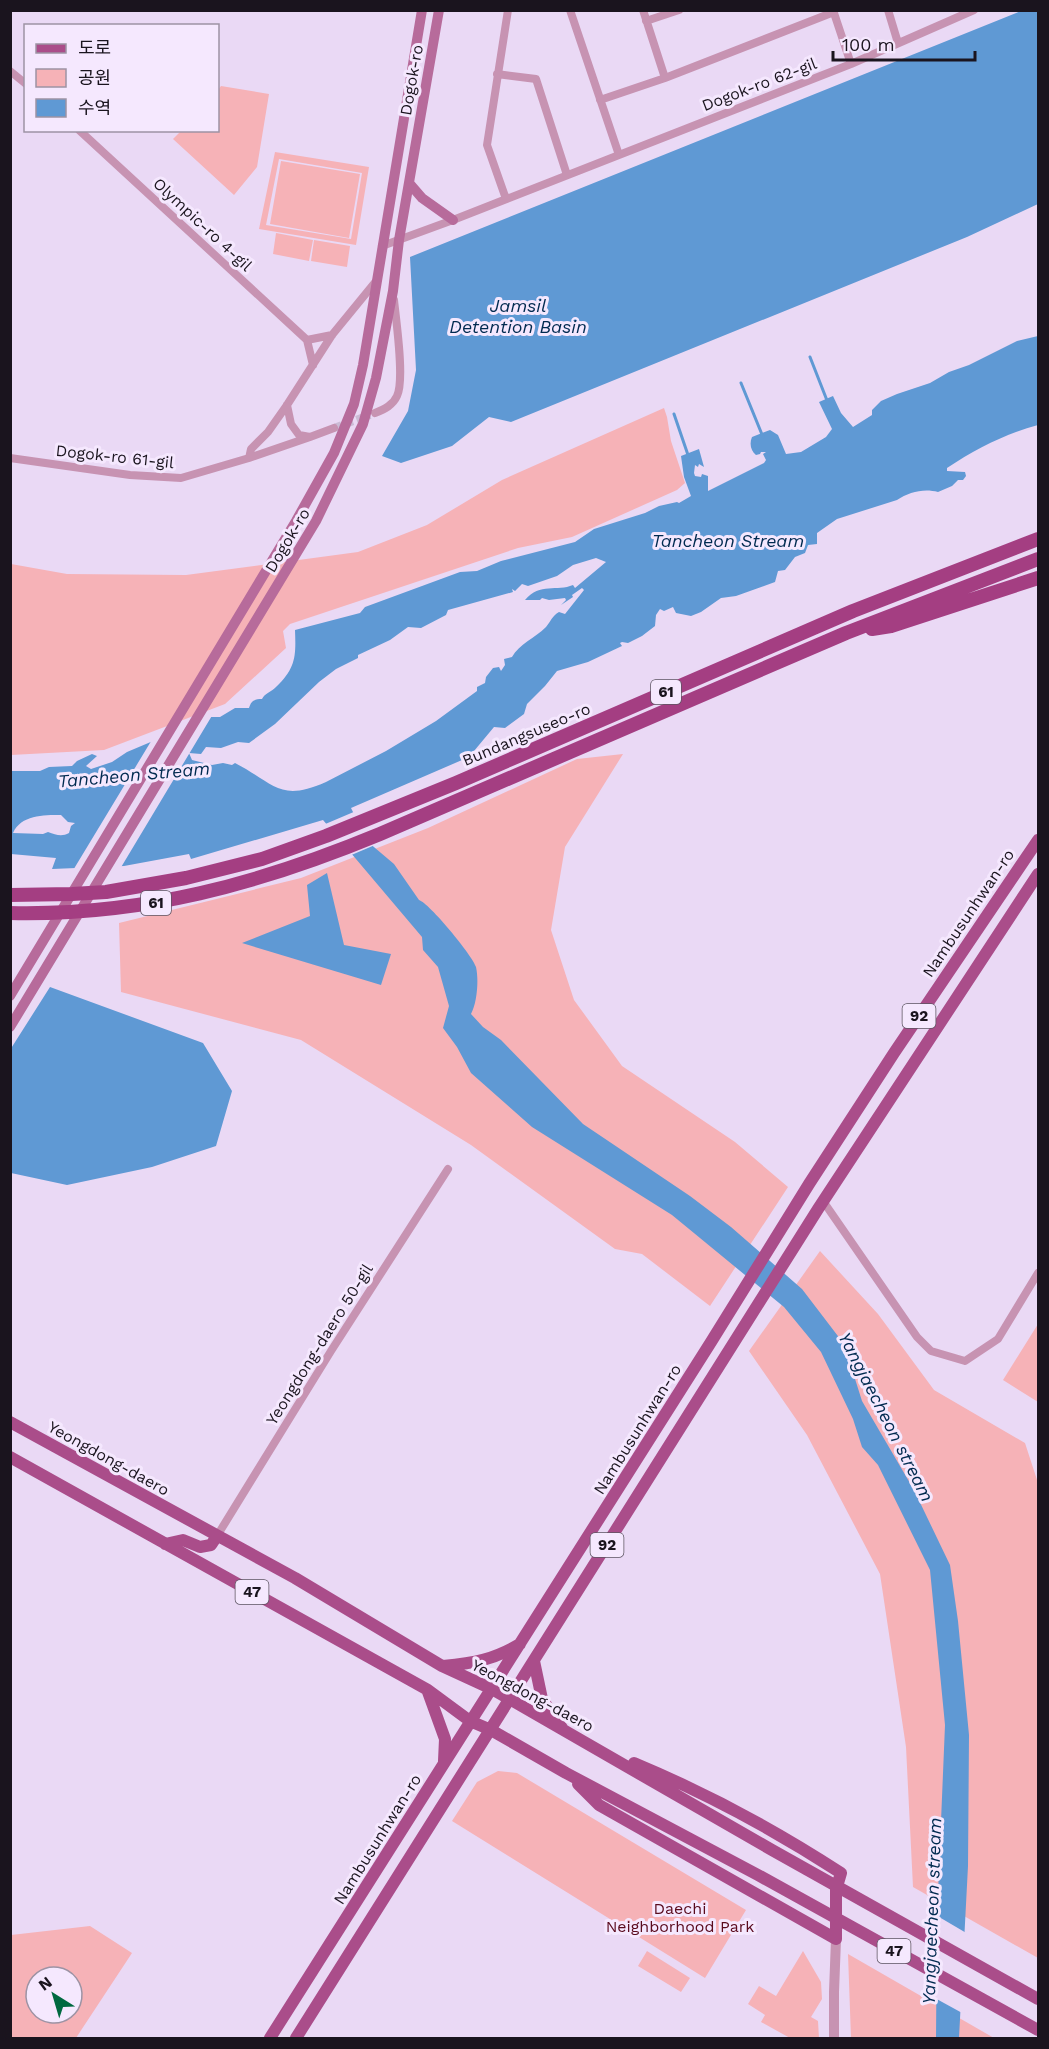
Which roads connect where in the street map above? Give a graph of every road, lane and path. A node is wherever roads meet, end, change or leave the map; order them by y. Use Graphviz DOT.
graph roads {
  1 [pos="422,10"];
  2 [pos="439,10"];
  3 [pos="507,10"];
  4 [pos="570,10"];
  5 [pos="643,10"];
  6 [pos="679,10"];
  7 [pos="888,10"];
  8 [pos="974,10"];
  9 [pos="833,11"];
  10 [pos="646,21"];
  11 [pos="898,43"];
  12 [pos="851,64"];
  13 [pos="10,71"];
  14 [pos="497,74"];
  15 [pos="664,78"];
  16 [pos="24,82"];
  17 [pos="600,100"];
  18 [pos="81,132"];
  19 [pos="619,155"];
  20 [pos="567,175"];
  21 [pos="409,183"];
  22 [pos="506,199"];
  23 [pos="453,220"];
  24 [pos="399,240"];
  25 [pos="382,246"];
  26 [pos="377,279"];
  27 [pos="393,291"];
  28 [pos="332,335"];
  29 [pos="307,340"];
  30 [pos="313,365"];
  31 [pos="287,405"];
  32 [pos="375,413"];
  33 [pos="334,428"];
  34 [pos="310,437"];
  35 [pos="10,458"];
  36 [pos="249,458"];
  37 [pos="1038,539"];
  38 [pos="1038,559"];
  39 [pos="1038,578"];
  40 [pos="846,633"];
  41 [pos="1036,842"];
  42 [pos="1038,874"];
  43 [pos="10,885"];
  44 [pos="41,894"];
  45 [pos="10,895"];
  46 [pos="10,913"];
  47 [pos="10,996"];
  48 [pos="10,1027"];
  49 [pos="448,1169"];
  50 [pos="821,1205"];
  51 [pos="1038,1273"];
  52 [pos="10,1422"];
  53 [pos="10,1457"];
  54 [pos="217,1536"];
  55 [pos="165,1544"];
  56 [pos="521,1643"];
  57 [pos="534,1661"];
  58 [pos="442,1666"];
  59 [pos="492,1689"];
  60 [pos="428,1690"];
  61 [pos="510,1700"];
  62 [pos="470,1721"];
  63 [pos="491,1730"];
  64 [pos="564,1731"];
  65 [pos="591,1745"];
  66 [pos="444,1763"];
  67 [pos="566,1773"];
  68 [pos="836,1939"];
  69 [pos="1036,1997"];
  70 [pos="1034,2028"];
  71 [pos="270,2038"];
  72 [pos="296,2038"];
  73 [pos="834,2038"];
  1 -- 25 [label="main road, Dogok-ro"];
  2 -- 21 [label="main road, Dogok-ro"];
  3 -- 14 [label="street"];
  4 -- 17 [label="street"];
  5 -- 10 [label="street"];
  6 -- 10 [label="street"];
  7 -- 11 [label="street"];
  8 -- 11 [label="street, Dogok-ro 62-gil"];
  9 -- 12 [label="street"];
  9 -- 15 [label="street"];
  10 -- 15 [label="street"];
  11 -- 12 [label="street, Dogok-ro 62-gil"];
  12 -- 19 [label="street, Dogok-ro 62-gil"];
  13 -- 16 [label="street"];
  14 -- 20 [label="street"];
  14 -- 22 [label="street"];
  15 -- 17 [label="street"];
  17 -- 19 [label="street"];
  18 -- 29 [label="street, Olympic-ro 4-gil"];
  19 -- 20 [label="street, Dogok-ro 62-gil"];
  20 -- 22 [label="street, Dogok-ro 62-gil"];
  21 -- 23 [label="main road"];
  21 -- 24 [label="main road, Dogok-ro"];
  22 -- 23 [label="street, Dogok-ro 62-gil"];
  23 -- 24 [label="street, Dogok-ro 62-gil"];
  24 -- 25 [label="street, Dogok-ro 62-gil"];
  24 -- 27 [label="main road, Dogok-ro"];
  25 -- 26 [label="main road, Dogok-ro"];
  26 -- 28 [label="street"];
  26 -- 47 [label="main road, Dogok-ro"];
  27 -- 32 [label="street"];
  27 -- 48 [label="main road, Dogok-ro"];
  28 -- 29 [label="street"];
  28 -- 30 [label="street"];
  29 -- 30 [label="street"];
  30 -- 31 [label="street"];
  31 -- 34 [label="street"];
  31 -- 36 [label="street"];
  33 -- 34 [label="street, Dogok-ro 61-gil"];
  34 -- 36 [label="street, Dogok-ro 61-gil"];
  35 -- 36 [label="street, Dogok-ro 61-gil"];
  37 -- 44 [label="highway, Bundangsuseo-ro / 61"];
  38 -- 40 [label="highway, Bundangsuseo-ro / 61"];
  39 -- 40 [label="highway"];
  40 -- 46 [label="highway, Bundangsuseo-ro / 61"];
  41 -- 56 [label="main road, Nambusunhwan-ro / 92"];
  42 -- 50 [label="main road, 92"];
  43 -- 44 [label="highway"];
  44 -- 45 [label="highway, Bundangsuseo-ro / 61"];
  49 -- 54 [label="street, Yeongdong-daero 50-gil"];
  50 -- 51 [label="street"];
  50 -- 57 [label="main road, 92"];
  52 -- 54 [label="main road, Yeongdong-daero / 47"];
  53 -- 55 [label="main road, 47"];
  54 -- 55 [label="main road"];
  54 -- 58 [label="main road, Yeongdong-daero / 47"];
  55 -- 60 [label="main road, 47"];
  56 -- 58 [label="main road"];
  56 -- 59 [label="main road, Nambusunhwan-ro / 92"];
  57 -- 61 [label="main road, 92"];
  57 -- 64 [label="main road"];
  58 -- 59 [label="main road, Yeongdong-daero / 47"];
  59 -- 61 [label="main road, Yeongdong-daero / 47"];
  59 -- 62 [label="main road, Nambusunhwan-ro / 92"];
  60 -- 62 [label="main road, 47"];
  60 -- 66 [label="main road"];
  61 -- 63 [label="main road, 92"];
  61 -- 64 [label="main road, Yeongdong-daero / 47"];
  62 -- 63 [label="main road, 47"];
  62 -- 66 [label="main road, Nambusunhwan-ro / 92"];
  63 -- 67 [label="main road, 47"];
  63 -- 72 [label="main road, 92"];
  64 -- 65 [label="main road, Yeongdong-daero / 47"];
  65 -- 68 [label="main road"];
  65 -- 69 [label="main road, Yeongdong-daero / 47"];
  66 -- 71 [label="main road, Nambusunhwan-ro / 92"];
  67 -- 68 [label="main road"];
  67 -- 70 [label="main road, 47"];
  68 -- 73 [label="street"];
}
